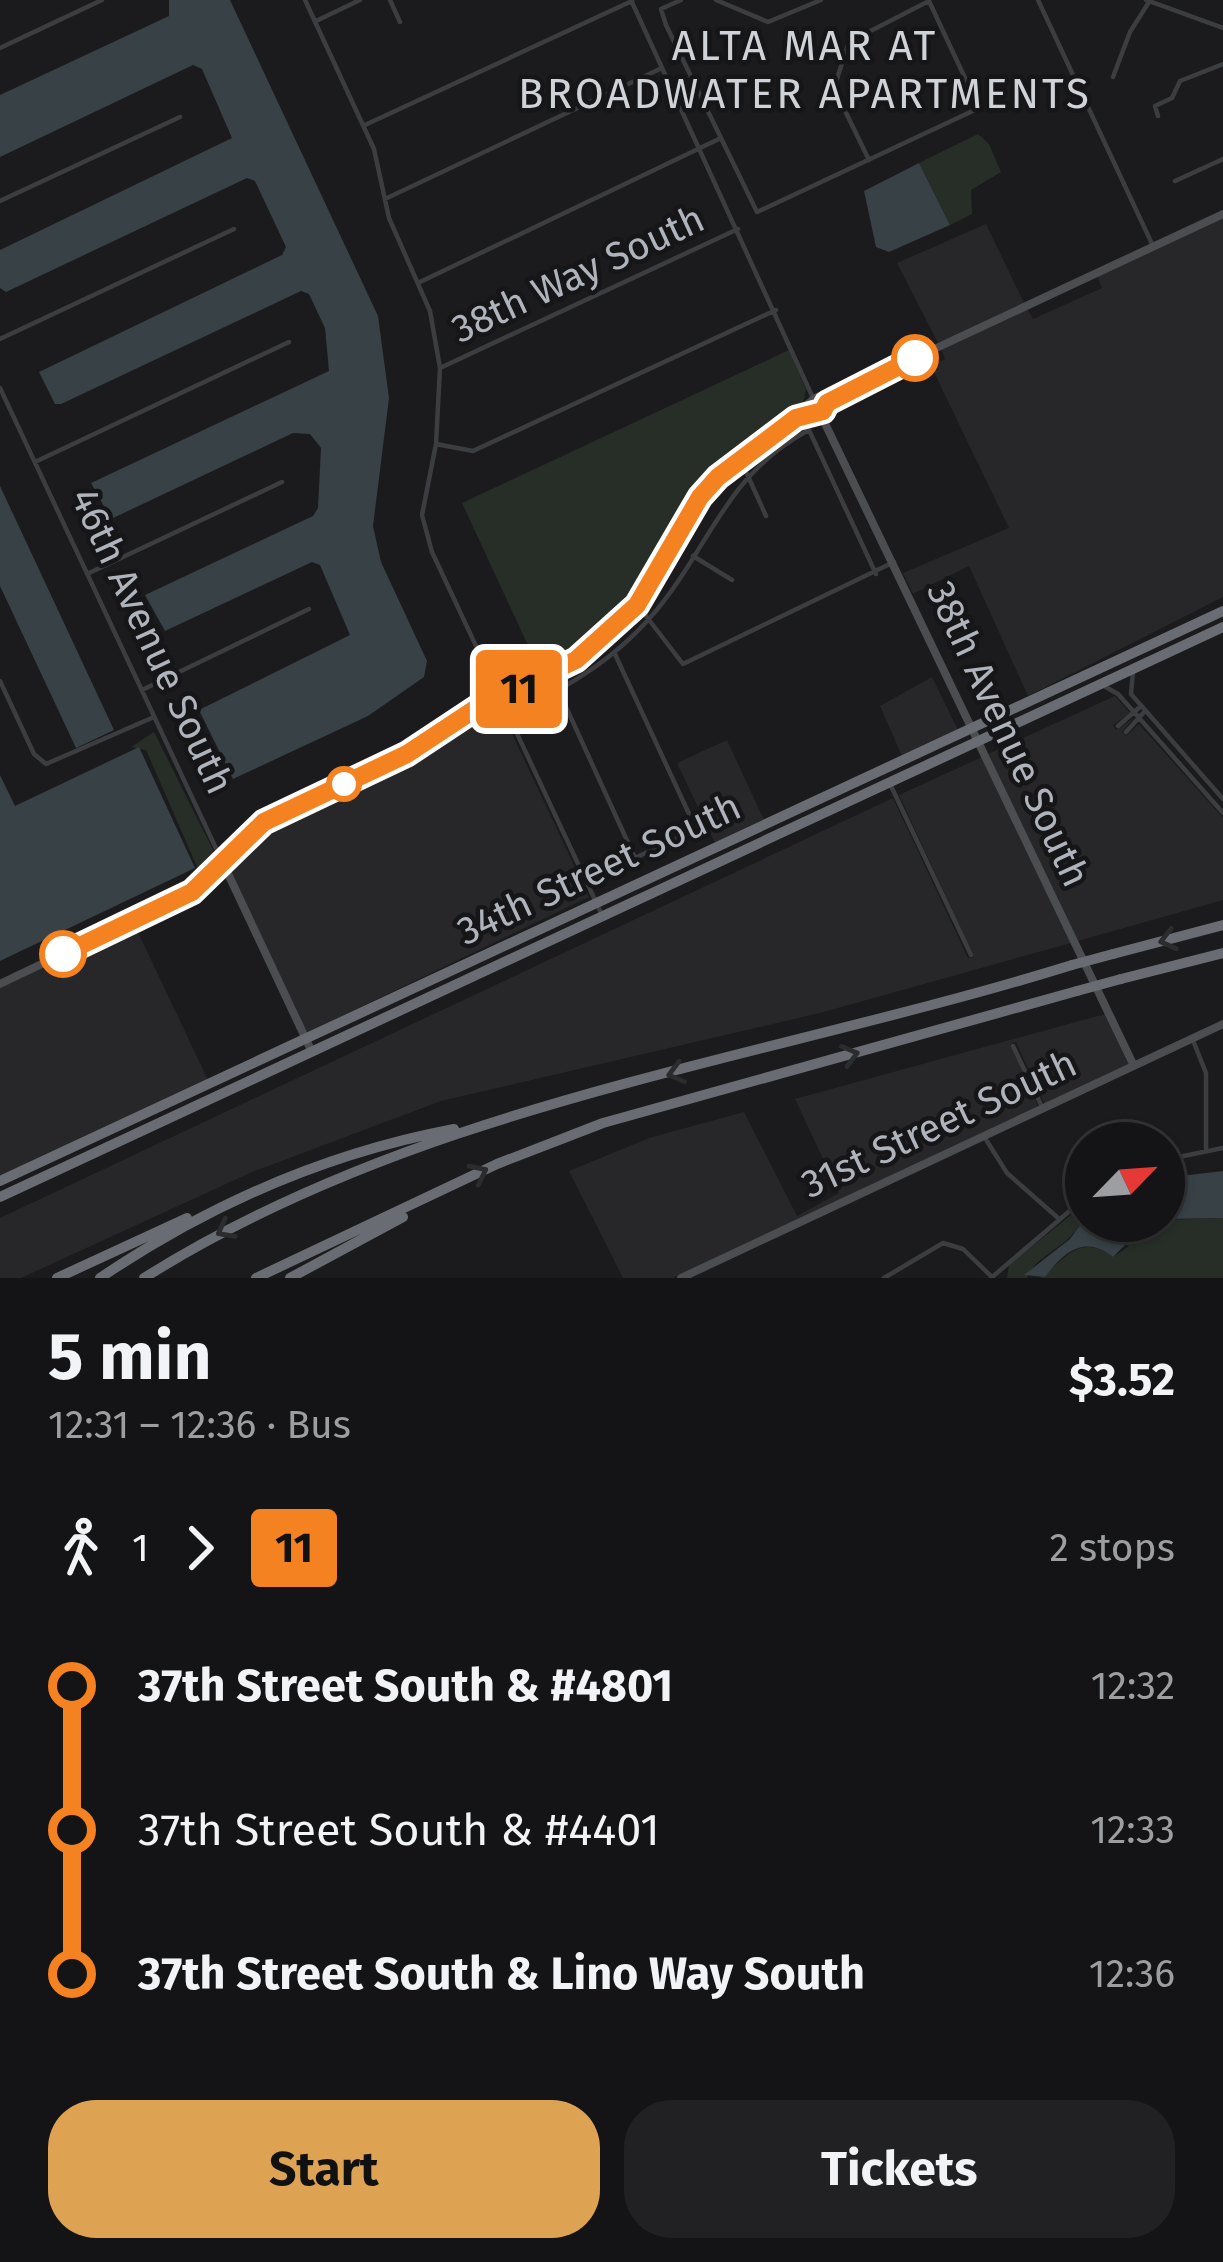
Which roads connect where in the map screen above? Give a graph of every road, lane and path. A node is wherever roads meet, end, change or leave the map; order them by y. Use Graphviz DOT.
graph roads {
  1 [pos="102,0"];
  2 [pos="305,0"];
  3 [pos="360,0"];
  4 [pos="390,0"];
  5 [pos="681,0"];
  6 [pos="716,0"];
  7 [pos="821,0"];
  8 [pos="1038,0"];
  9 [pos="1173,0"];
  10 [pos="631,1"];
  11 [pos="928,1"];
  12 [pos="1148,1"];
  13 [pos="1163,10"];
  14 [pos="315,21"];
  15 [pos="400,22"];
  16 [pos="1223,28"];
  17 [pos="0,48"];
  18 [pos="1223,64"];
  19 [pos="662,68"];
  20 [pos="1113,77"];
  21 [pos="1158,116"];
  22 [pos="180,117"];
  23 [pos="364,125"];
  24 [pos="721,138"];
  25 [pos="700,149"];
  26 [pos="1223,159"];
  27 [pos="869,160"];
  28 [pos="1175,182"];
  29 [pos="383,200"];
  30 [pos="0,201"];
  31 [pos="1223,214"];
  32 [pos="234,229"];
  33 [pos="737,229"];
  34 [pos="1153,246"];
  35 [pos="420,282"];
  36 [pos="776,310"];
  37 [pos="0,339"];
  38 [pos="289,342"];
  39 [pos="440,368"];
  40 [pos="0,388"];
  41 [pos="820,404"];
  42 [pos="436,444"];
  43 [pos="35,462"];
  44 [pos="747,474"];
  45 [pos="282,482"];
  46 [pos="766,516"];
  47 [pos="693,556"];
  48 [pos="894,562"];
  49 [pos="87,574"];
  50 [pos="876,574"];
  51 [pos="732,580"];
  52 [pos="637,605"];
  53 [pos="309,609"];
  54 [pos="1223,611"];
  55 [pos="650,619"];
  56 [pos="1223,627"];
  57 [pos="1172,636"];
  58 [pos="614,652"];
  59 [pos="1106,666"];
  60 [pos="1134,670"];
  61 [pos="551,674"];
  62 [pos="1115,679"];
  63 [pos="0,681"];
  64 [pos="1099,686"];
  65 [pos="560,689"];
  66 [pos="142,690"];
  67 [pos="499,698"];
  68 [pos="1143,709"];
  69 [pos="1042,713"];
  70 [pos="1137,716"];
  71 [pos="154,717"];
  72 [pos="1118,726"];
  73 [pos="973,729"];
  74 [pos="1126,732"];
  75 [pos="979,742"];
  76 [pos="890,783"];
  77 [pos="1223,799"];
  78 [pos="1223,812"];
  79 [pos="804,815"];
  80 [pos="221,860"];
  81 [pos="599,909"];
  82 [pos="1223,925"];
  83 [pos="1223,953"];
  84 [pos="970,955"];
  85 [pos="452,977"];
  86 [pos="0,984"];
  87 [pos="1223,1024"];
  88 [pos="305,1037"];
  89 [pos="1192,1038"];
  90 [pos="1013,1046"];
  91 [pos="311,1050"];
  92 [pos="1134,1066"];
  93 [pos="224,1076"];
  94 [pos="218,1094"];
  95 [pos="1043,1109"];
  96 [pos="511,1118"];
  97 [pos="984,1138"];
  98 [pos="1223,1148"];
  99 [pos="1206,1149"];
  100 [pos="1185,1154"];
  101 [pos="58,1162"];
  102 [pos="0,1181"];
  103 [pos="0,1197"];
  104 [pos="230,1202"];
  105 [pos="1065,1211"];
  106 [pos="1057,1217"];
  107 [pos="322,1253"];
  108 [pos="57,1278"];
  109 [pos="100,1278"];
  110 [pos="144,1278"];
  111 [pos="256,1278"];
  112 [pos="290,1278"];
  113 [pos="681,1278"];
  114 [pos="884,1278"];
  115 [pos="992,1278"];
  1 -- 17 [label="street"];
  2 -- 14 [label="street"];
  3 -- 14 [label="street"];
  4 -- 15 [label="street"];
  5 -- 24 [label="street"];
  6 -- 7 [label="street"];
  8 -- 34 [label="street"];
  9 -- 13 [label="street"];
  10 -- 19 [label="street, 38th Avenue South"];
  10 -- 23 [label="street"];
  11 -- 27 [label="street"];
  11 -- 27 [label="street, 38th Way South"];
  12 -- 13 [label="street"];
  12 -- 20 [label="street"];
  13 -- 16 [label="street"];
  14 -- 23 [label="street"];
  18 -- 21 [label="street"];
  19 -- 25 [label="street, 38th Avenue South"];
  19 -- 29 [label="street"];
  22 -- 30 [label="street"];
  23 -- 29 [label="street"];
  24 -- 25 [label="street"];
  24 -- 27 [label="street, 38th Way South"];
  25 -- 33 [label="street, 38th Avenue South"];
  25 -- 35 [label="street"];
  26 -- 28 [label="street"];
  29 -- 35 [label="street"];
  31 -- 34 [label="street"];
  32 -- 37 [label="street"];
  33 -- 36 [label="street, 38th Avenue South"];
  33 -- 39 [label="street, 38th Way South"];
  34 -- 41 [label="street"];
  35 -- 39 [label="street"];
  36 -- 41 [label="street, 38th Avenue South"];
  36 -- 42 [label="street"];
  38 -- 43 [label="street"];
  39 -- 42 [label="street"];
  40 -- 43 [label="street, 46th Avenue South"];
  41 -- 48 [label="street, 38th Avenue South"];
  41 -- 52 [label="street"];
  42 -- 67 [label="street"];
  43 -- 49 [label="street, 46th Avenue South"];
  44 -- 46 [label="street"];
  44 -- 47 [label="street"];
  44 -- 50 [label="street"];
  45 -- 49 [label="street"];
  47 -- 51 [label="street"];
  47 -- 55 [label="street"];
  48 -- 50 [label="street"];
  48 -- 73 [label="street, 38th Avenue South"];
  49 -- 66 [label="street, 46th Avenue South"];
  50 -- 55 [label="street"];
  52 -- 55 [label="street"];
  52 -- 61 [label="street"];
  53 -- 66 [label="street"];
  54 -- 57 [label="highway"];
  55 -- 58 [label="street"];
  56 -- 60 [label="highway, 34th Street South"];
  57 -- 59 [label="highway"];
  57 -- 62 [label="highway"];
  58 -- 65 [label="street"];
  58 -- 65 [label="street"];
  59 -- 69 [label="highway"];
  59 -- 73 [label="highway"];
  60 -- 62 [label="highway, 34th Street South"];
  60 -- 68 [label="street"];
  61 -- 65 [label="street"];
  61 -- 67 [label="street"];
  62 -- 64 [label="highway, 34th Street South"];
  63 -- 71 [label="street"];
  64 -- 69 [label="highway, 34th Street South"];
  64 -- 70 [label="street"];
  66 -- 71 [label="street, 46th Avenue South"];
  67 -- 80 [label="street"];
  67 -- 81 [label="street"];
  68 -- 70 [label="street"];
  68 -- 77 [label="street"];
  69 -- 75 [label="highway, 34th Street South"];
  70 -- 72 [label="street"];
  70 -- 74 [label="street"];
  70 -- 78 [label="street"];
  71 -- 80 [label="street, 46th Avenue South"];
  73 -- 75 [label="street, 38th Avenue South"];
  73 -- 79 [label="highway"];
  75 -- 76 [label="highway, 34th Street South"];
  75 -- 92 [label="street, 38th Avenue South"];
  76 -- 79 [label="highway, 34th Street South"];
  76 -- 84 [label="street"];
  79 -- 81 [label="highway, 34th Street South"];
  79 -- 81 [label="highway, 34th Street South"];
  80 -- 86 [label="street"];
  80 -- 88 [label="street, 46th Avenue South"];
  81 -- 85 [label="highway, 34th Street South"];
  81 -- 85 [label="highway, 34th Street South"];
  82 -- 96 [label="highway, one-way, bridge"];
  107 -- 83 [label="highway, one-way, bridge"];
  85 -- 88 [label="highway, 34th Street South"];
  85 -- 91 [label="highway, 34th Street South"];
  87 -- 89 [label="street, 31st Street South"];
  88 -- 91 [label="street, 46th Avenue South"];
  88 -- 93 [label="highway, 34th Street South"];
  89 -- 92 [label="street, 31st Street South"];
  89 -- 99 [label="street"];
  90 -- 95 [label="street"];
  91 -- 94 [label="highway, 34th Street South"];
  92 -- 95 [label="street, 31st Street South"];
  93 -- 94 [label="street"];
  93 -- 101 [label="highway, 34th Street South"];
  94 -- 101 [label="highway, 34th Street South"];
  95 -- 97 [label="street, 31st Street South"];
  96 -- 104 [label="highway"];
  96 -- 110 [label="highway, one-way"];
  97 -- 106 [label="street"];
  97 -- 113 [label="street, 31st Street South"];
  98 -- 99 [label="street"];
  99 -- 100 [label="street"];
  101 -- 102 [label="highway, 34th Street South"];
  101 -- 103 [label="highway, 34th Street South"];
  104 -- 108 [label="highway"];
  104 -- 109 [label="highway"];
  105 -- 106 [label="street"];
  106 -- 115 [label="street"];
  107 -- 111 [label="highway"];
  107 -- 112 [label="highway"];
  114 -- 115 [label="street"];
}
